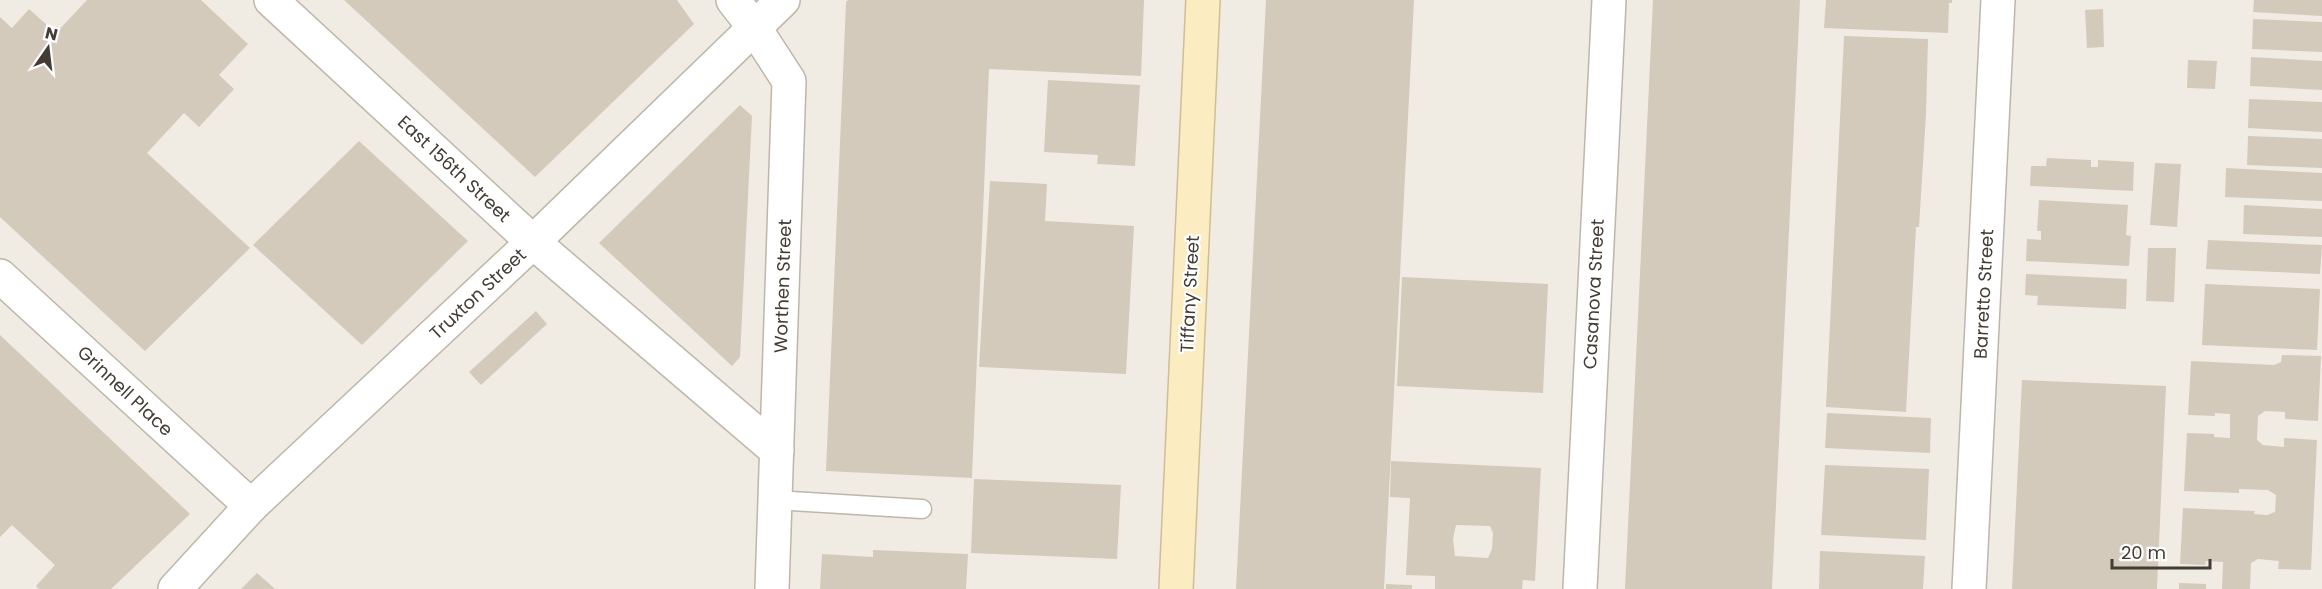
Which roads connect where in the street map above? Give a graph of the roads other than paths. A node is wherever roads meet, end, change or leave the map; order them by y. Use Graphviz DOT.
graph roads {
  1 [pos="271,0"];
  2 [pos="733,0"];
  3 [pos="783,0"];
  4 [pos="1203,0"];
  5 [pos="1609,0"];
  6 [pos="1998,0"];
  7 [pos="754,27"];
  8 [pos="533,242"];
  9 [pos="0,276"];
  10 [pos="777,452"];
  11 [pos="776,500"];
  12 [pos="250,506"];
  13 [pos="922,509"];
  14 [pos="175,589"];
  15 [pos="772,589"];
  16 [pos="1176,589"];
  17 [pos="1580,589"];
  18 [pos="1969,589"];
  1 -- 8 [label="street, East 156th Street"];
  2 -- 7 [label="street, Worthen Street"];
  3 -- 7 [label="street, Truxton Street"];
  4 -- 16 [label="main road, Tiffany Street"];
  5 -- 17 [label="street, Casanova Street"];
  6 -- 18 [label="street, Barretto Street"];
  7 -- 8 [label="street, Truxton Street"];
  7 -- 10 [label="street, Worthen Street"];
  8 -- 10 [label="street, East 156th Street"];
  8 -- 12 [label="street, Truxton Street"];
  9 -- 12 [label="street, Grinnell Place"];
  10 -- 11 [label="street, Worthen Street"];
  11 -- 13 [label="lane"];
  11 -- 15 [label="street, Worthen Street"];
  12 -- 14 [label="street, Truxton Street"];
}
